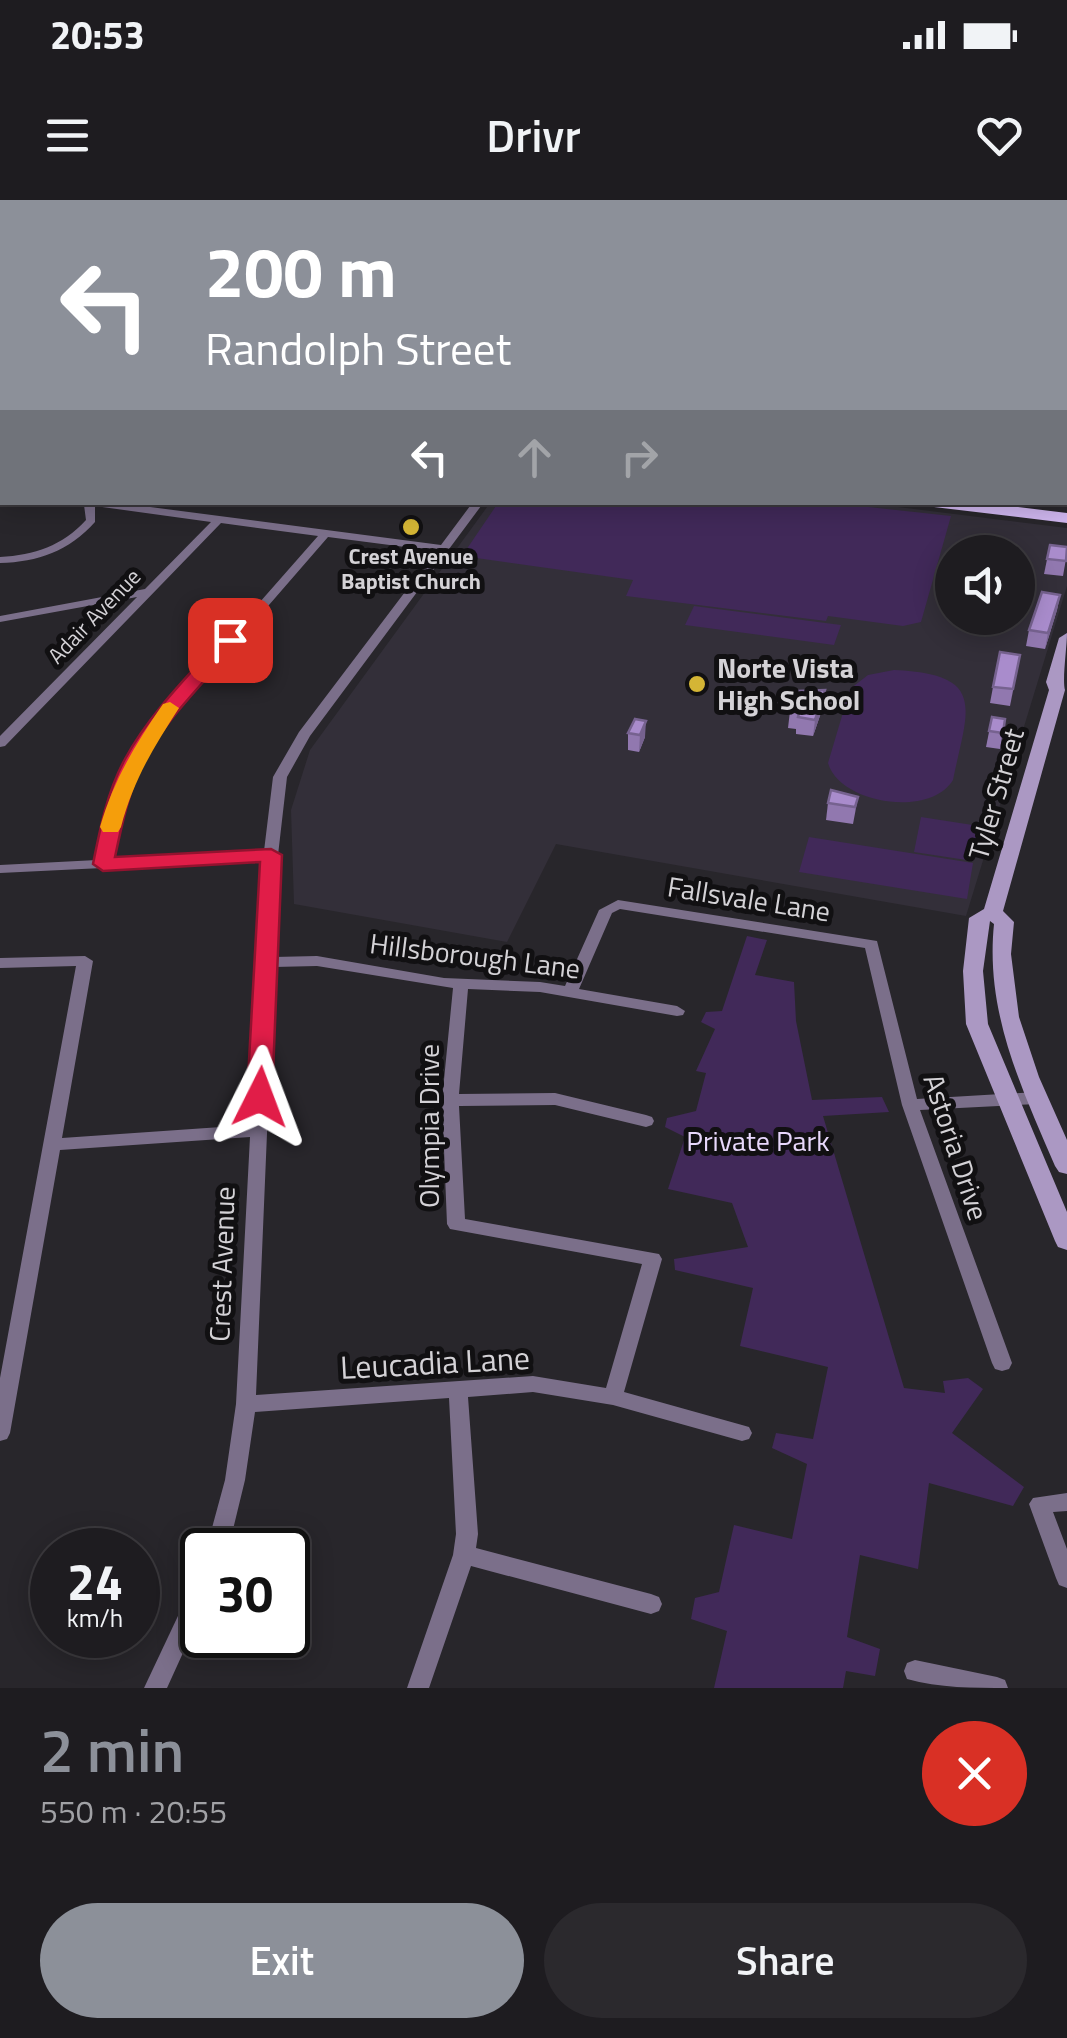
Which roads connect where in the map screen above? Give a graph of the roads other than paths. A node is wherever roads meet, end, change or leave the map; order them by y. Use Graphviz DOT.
graph roads {
  1 [pos="87,505"];
  2 [pos="103,505"];
  3 [pos="477,505"];
  4 [pos="959,505"];
  5 [pos="1067,518"];
  6 [pos="219,520"];
  7 [pos="325,534"];
  8 [pos="443,550"];
  9 [pos="0,560"];
  10 [pos="145,592"];
  11 [pos="0,619"];
  12 [pos="1066,643"];
  13 [pos="1062,687"];
  14 [pos="0,743"];
  15 [pos="271,855"];
  16 [pos="103,864"];
  17 [pos="0,869"];
  18 [pos="994,913"];
  19 [pos="872,944"];
  20 [pos="267,962"];
  21 [pos="0,963"];
  22 [pos="460,985"];
  23 [pos="570,992"];
  24 [pos="677,1012"];
  25 [pos="1038,1098"];
  26 [pos="1005,1099"];
  27 [pos="450,1100"];
  28 [pos="910,1105"];
  29 [pos="646,1121"];
  30 [pos="258,1130"];
  31 [pos="50,1146"];
  32 [pos="1067,1166"];
  33 [pos="1067,1240"];
  34 [pos="1002,1363"];
  35 [pos="458,1391"];
  36 [pos="614,1398"];
  37 [pos="246,1404"];
  38 [pos="0,1433"];
  39 [pos="742,1433"];
  40 [pos="1067,1502"];
  41 [pos="223,1528"];
  42 [pos="464,1555"];
  43 [pos="1067,1578"];
  44 [pos="650,1604"];
  45 [pos="180,1636"];
  46 [pos="915,1671"];
  47 [pos="156,1688"];
  48 [pos="418,1688"];
  49 [pos="998,1688"];
  1 -- 9 [label="street"];
  2 -- 6 [label="street"];
  3 -- 8 [label="street, Crest Avenue"];
  4 -- 5 [label="main road"];
  6 -- 7 [label="street"];
  6 -- 10 [label="street, Adair Avenue"];
  7 -- 8 [label="street"];
  7 -- 16 [label="street"];
  8 -- 15 [label="street, Crest Avenue"];
  10 -- 11 [label="street"];
  10 -- 14 [label="street, Adair Avenue"];
  12 -- 13 [label="main road, Tyler Street"];
  13 -- 18 [label="main road, Tyler Street"];
  15 -- 16 [label="street"];
  15 -- 20 [label="street, Crest Avenue"];
  16 -- 17 [label="street"];
  18 -- 25 [label="main road, Tyler Street"];
  18 -- 26 [label="main road, Tyler Street"];
  19 -- 23 [label="street, Fallsvale Lane"];
  19 -- 28 [label="street, Astoria Drive"];
  20 -- 22 [label="street, Hillsborough Lane"];
  20 -- 30 [label="street, Crest Avenue"];
  21 -- 31 [label="street"];
  22 -- 23 [label="street, Hillsborough Lane"];
  22 -- 27 [label="street, Olympia Drive"];
  23 -- 24 [label="street, Hillsborough Lane"];
  25 -- 26 [label="street"];
  25 -- 32 [label="main road, Tyler Street"];
  26 -- 28 [label="street"];
  26 -- 33 [label="main road, Tyler Street"];
  27 -- 29 [label="street"];
  27 -- 36 [label="street, Olympia Drive"];
  28 -- 34 [label="street, Astoria Drive"];
  30 -- 31 [label="street"];
  30 -- 37 [label="street, Crest Avenue"];
  31 -- 38 [label="street"];
  35 -- 36 [label="street, Leucadia Lane"];
  35 -- 37 [label="street, Leucadia Lane"];
  35 -- 42 [label="street"];
  36 -- 39 [label="street, Leucadia Lane"];
  37 -- 41 [label="street, Crest Avenue"];
  40 -- 43 [label="street"];
  42 -- 44 [label="street"];
  42 -- 48 [label="street"];
  45 -- 47 [label="street"];
  46 -- 49 [label="street"];
}
